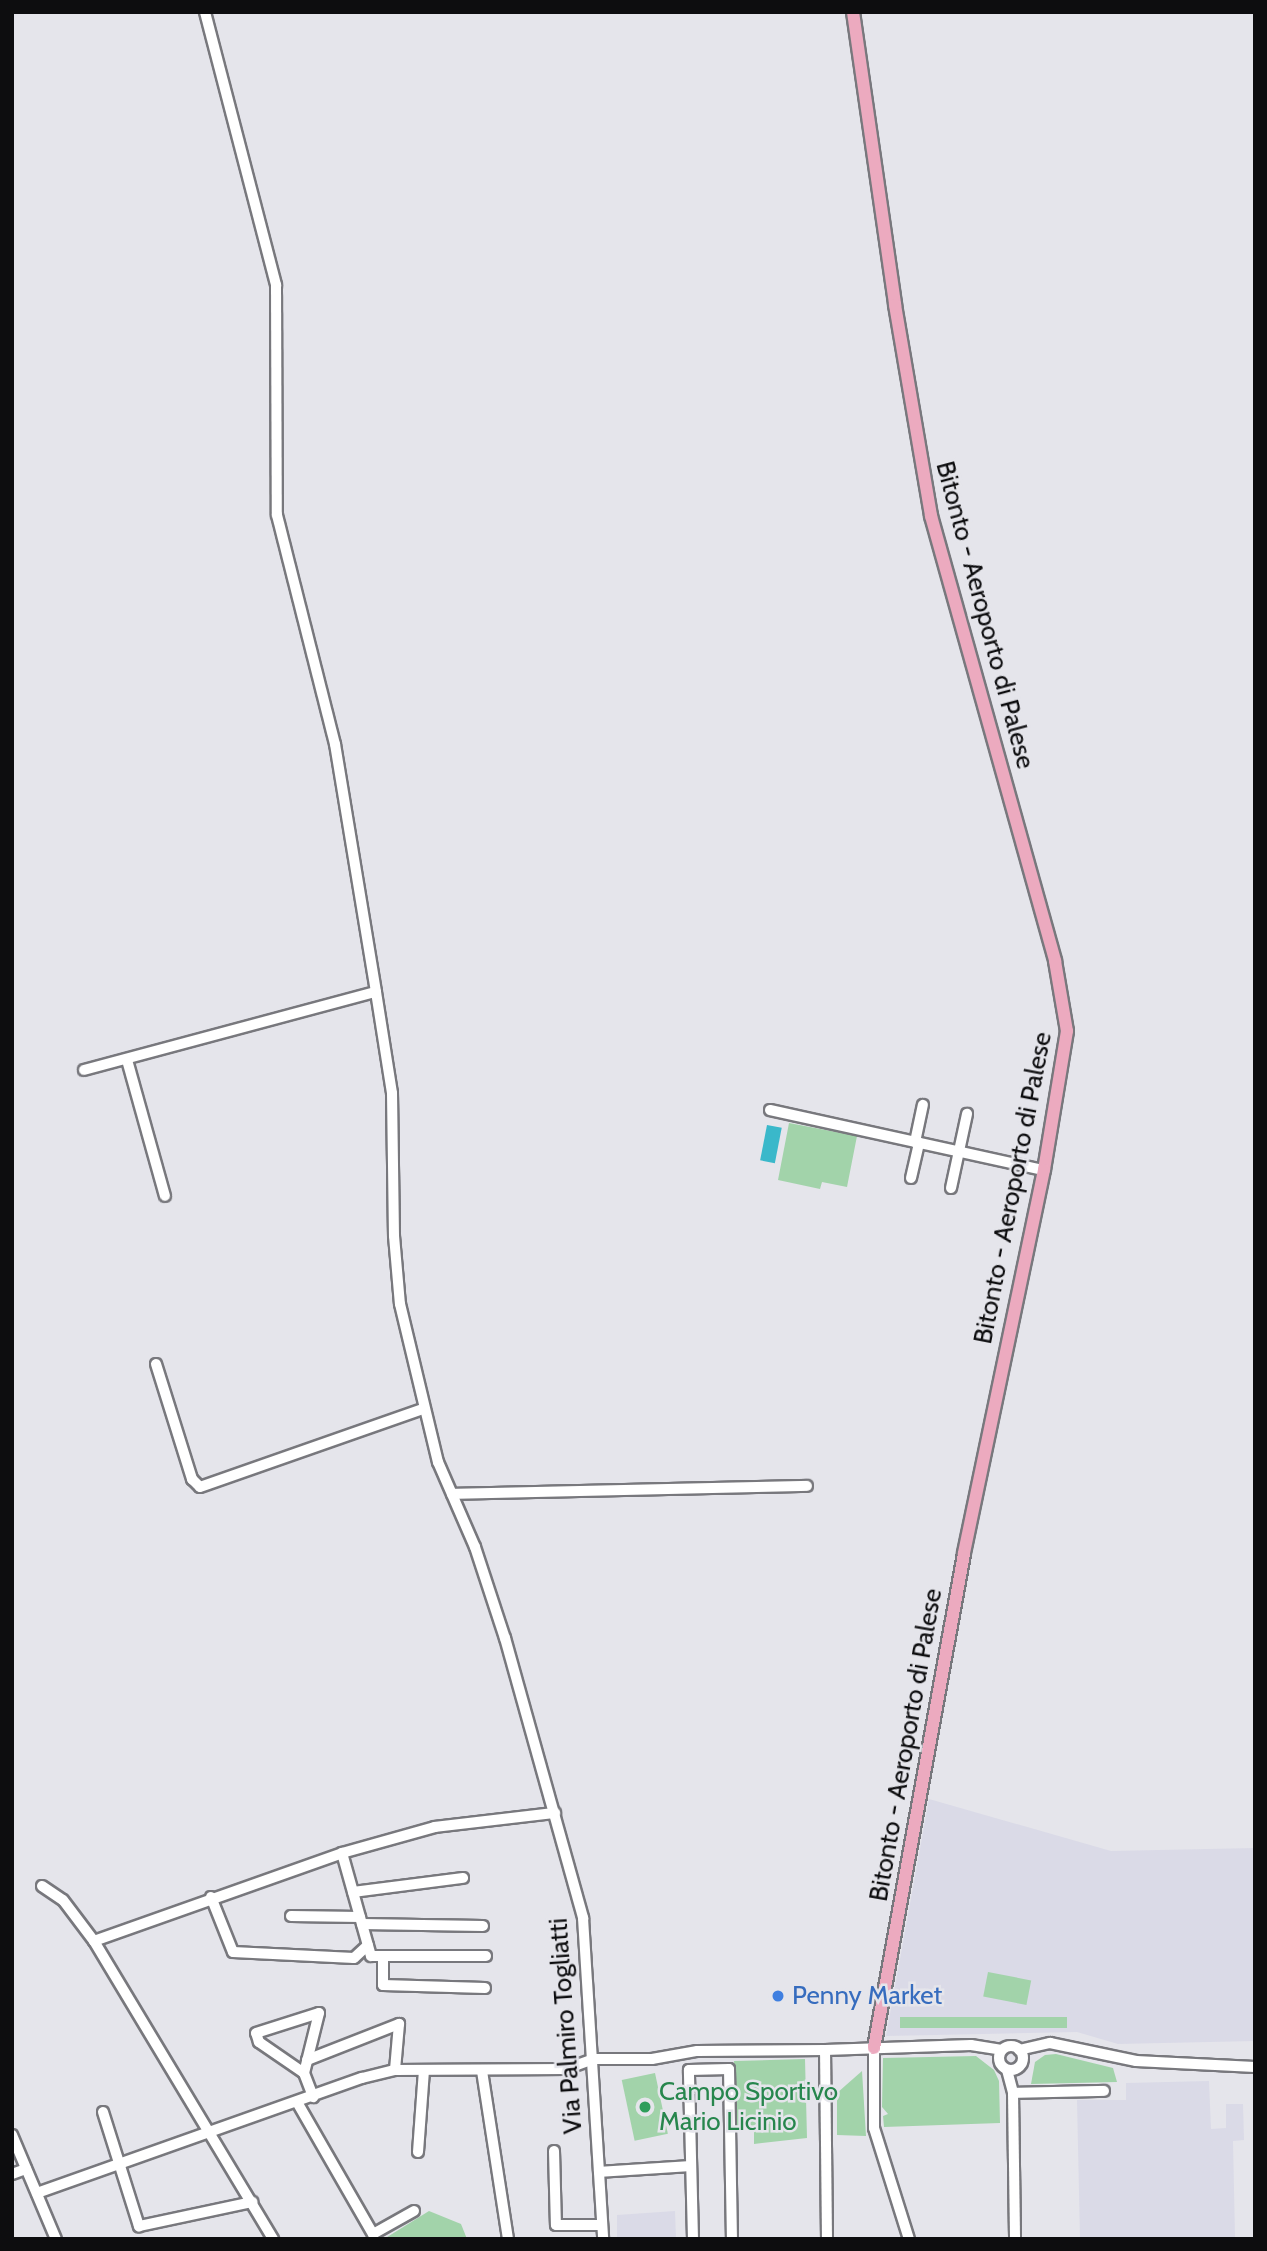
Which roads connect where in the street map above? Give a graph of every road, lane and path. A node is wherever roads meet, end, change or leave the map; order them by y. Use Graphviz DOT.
graph roads {
  1 [pos="205,12"];
  2 [pos="853,12"];
  3 [pos="376,992"];
  4 [pos="127,1060"];
  5 [pos="83,1070"];
  6 [pos="923,1105"];
  7 [pos="770,1110"];
  8 [pos="967,1114"];
  9 [pos="917,1142"];
  10 [pos="959,1152"];
  11 [pos="1044,1170"];
  12 [pos="911,1178"];
  13 [pos="951,1188"];
  14 [pos="165,1196"];
  15 [pos="156,1364"];
  16 [pos="423,1409"];
  17 [pos="807,1486"];
  18 [pos="452,1494"];
  19 [pos="555,1813"];
  20 [pos="342,1853"];
  21 [pos="463,1878"];
  22 [pos="42,1886"];
  23 [pos="353,1892"];
  24 [pos="211,1897"];
  25 [pos="291,1916"];
  26 [pos="361,1921"];
  27 [pos="483,1926"];
  28 [pos="94,1941"];
  29 [pos="368,1945"];
  30 [pos="383,1956"];
  31 [pos="486,1956"];
  32 [pos="485,1988"];
  33 [pos="971,2045"];
  34 [pos="874,2048"];
  35 [pos="825,2050"];
  36 [pos="1002,2050"];
  37 [pos="593,2059"];
  38 [pos="307,2060"];
  39 [pos="1013,2062"];
  40 [pos="1255,2067"];
  41 [pos="395,2070"];
  42 [pos="424,2070"];
  43 [pos="482,2071"];
  44 [pos="304,2073"];
  45 [pos="1104,2091"];
  46 [pos="1013,2093"];
  47 [pos="313,2096"];
  48 [pos="297,2102"];
  49 [pos="103,2112"];
  50 [pos="210,2133"];
  51 [pos="12,2134"];
  52 [pos="554,2151"];
  53 [pos="418,2152"];
  54 [pos="118,2165"];
  55 [pos="690,2166"];
  56 [pos="26,2169"];
  57 [pos="599,2172"];
  58 [pos="12,2174"];
  59 [pos="37,2193"];
  60 [pos="252,2202"];
  61 [pos="414,2210"];
  62 [pos="602,2225"];
  63 [pos="56,2239"];
  64 [pos="273,2239"];
  65 [pos="508,2239"];
  66 [pos="603,2239"];
  67 [pos="693,2239"];
  68 [pos="732,2239"];
  69 [pos="827,2239"];
  70 [pos="909,2239"];
  71 [pos="1015,2239"];
  1 -- 3 [label="street, Via Palmiro Togliatti"];
  2 -- 11 [label="main road, Bitonto - Aeroporto di Palese"];
  3 -- 4 [label="street"];
  3 -- 16 [label="street, Via Palmiro Togliatti"];
  4 -- 5 [label="street"];
  4 -- 14 [label="street"];
  6 -- 9 [label="street"];
  7 -- 9 [label="street"];
  8 -- 10 [label="street"];
  9 -- 10 [label="street"];
  9 -- 12 [label="street"];
  10 -- 11 [label="street"];
  10 -- 13 [label="street"];
  11 -- 34 [label="main road, Bitonto - Aeroporto di Palese"];
  15 -- 16 [label="street"];
  16 -- 18 [label="street, Via Palmiro Togliatti"];
  17 -- 18 [label="street"];
  18 -- 19 [label="street, Via Palmiro Togliatti"];
  19 -- 20 [label="street"];
  19 -- 37 [label="street, Via Palmiro Togliatti"];
  20 -- 23 [label="street"];
  20 -- 24 [label="street"];
  21 -- 23 [label="street"];
  22 -- 28 [label="street"];
  23 -- 26 [label="street"];
  24 -- 28 [label="street"];
  24 -- 29 [label="street"];
  25 -- 26 [label="street"];
  26 -- 27 [label="street"];
  26 -- 29 [label="street"];
  28 -- 50 [label="street"];
  29 -- 30 [label="street"];
  30 -- 31 [label="street"];
  30 -- 32 [label="street"];
  33 -- 34 [label="street"];
  33 -- 36 [label="street"];
  33 -- 39 [label="street"];
  34 -- 35 [label="street"];
  34 -- 70 [label="street"];
  35 -- 37 [label="street"];
  35 -- 69 [label="street"];
  36 -- 39 [label="street"];
  36 -- 39 [label="street"];
  37 -- 43 [label="street"];
  37 -- 57 [label="street, Via Palmiro Togliatti"];
  38 -- 41 [label="street"];
  38 -- 44 [label="street"];
  38 -- 44 [label="street"];
  39 -- 40 [label="street"];
  39 -- 46 [label="street"];
  41 -- 42 [label="street"];
  41 -- 47 [label="street"];
  42 -- 43 [label="street"];
  42 -- 53 [label="street"];
  43 -- 65 [label="street"];
  44 -- 47 [label="street"];
  45 -- 46 [label="street"];
  46 -- 71 [label="street"];
  47 -- 48 [label="street"];
  48 -- 50 [label="street"];
  48 -- 61 [label="street"];
  49 -- 54 [label="street"];
  50 -- 54 [label="street"];
  50 -- 60 [label="street"];
  51 -- 56 [label="street"];
  52 -- 62 [label="street"];
  54 -- 59 [label="street"];
  54 -- 60 [label="street"];
  55 -- 57 [label="street"];
  55 -- 67 [label="street"];
  55 -- 68 [label="street"];
  56 -- 58 [label="street"];
  56 -- 59 [label="street"];
  57 -- 62 [label="street, Via Palmiro Togliatti"];
  59 -- 63 [label="street"];
  60 -- 64 [label="street"];
  62 -- 66 [label="street, Via Palmiro Togliatti"];
}
